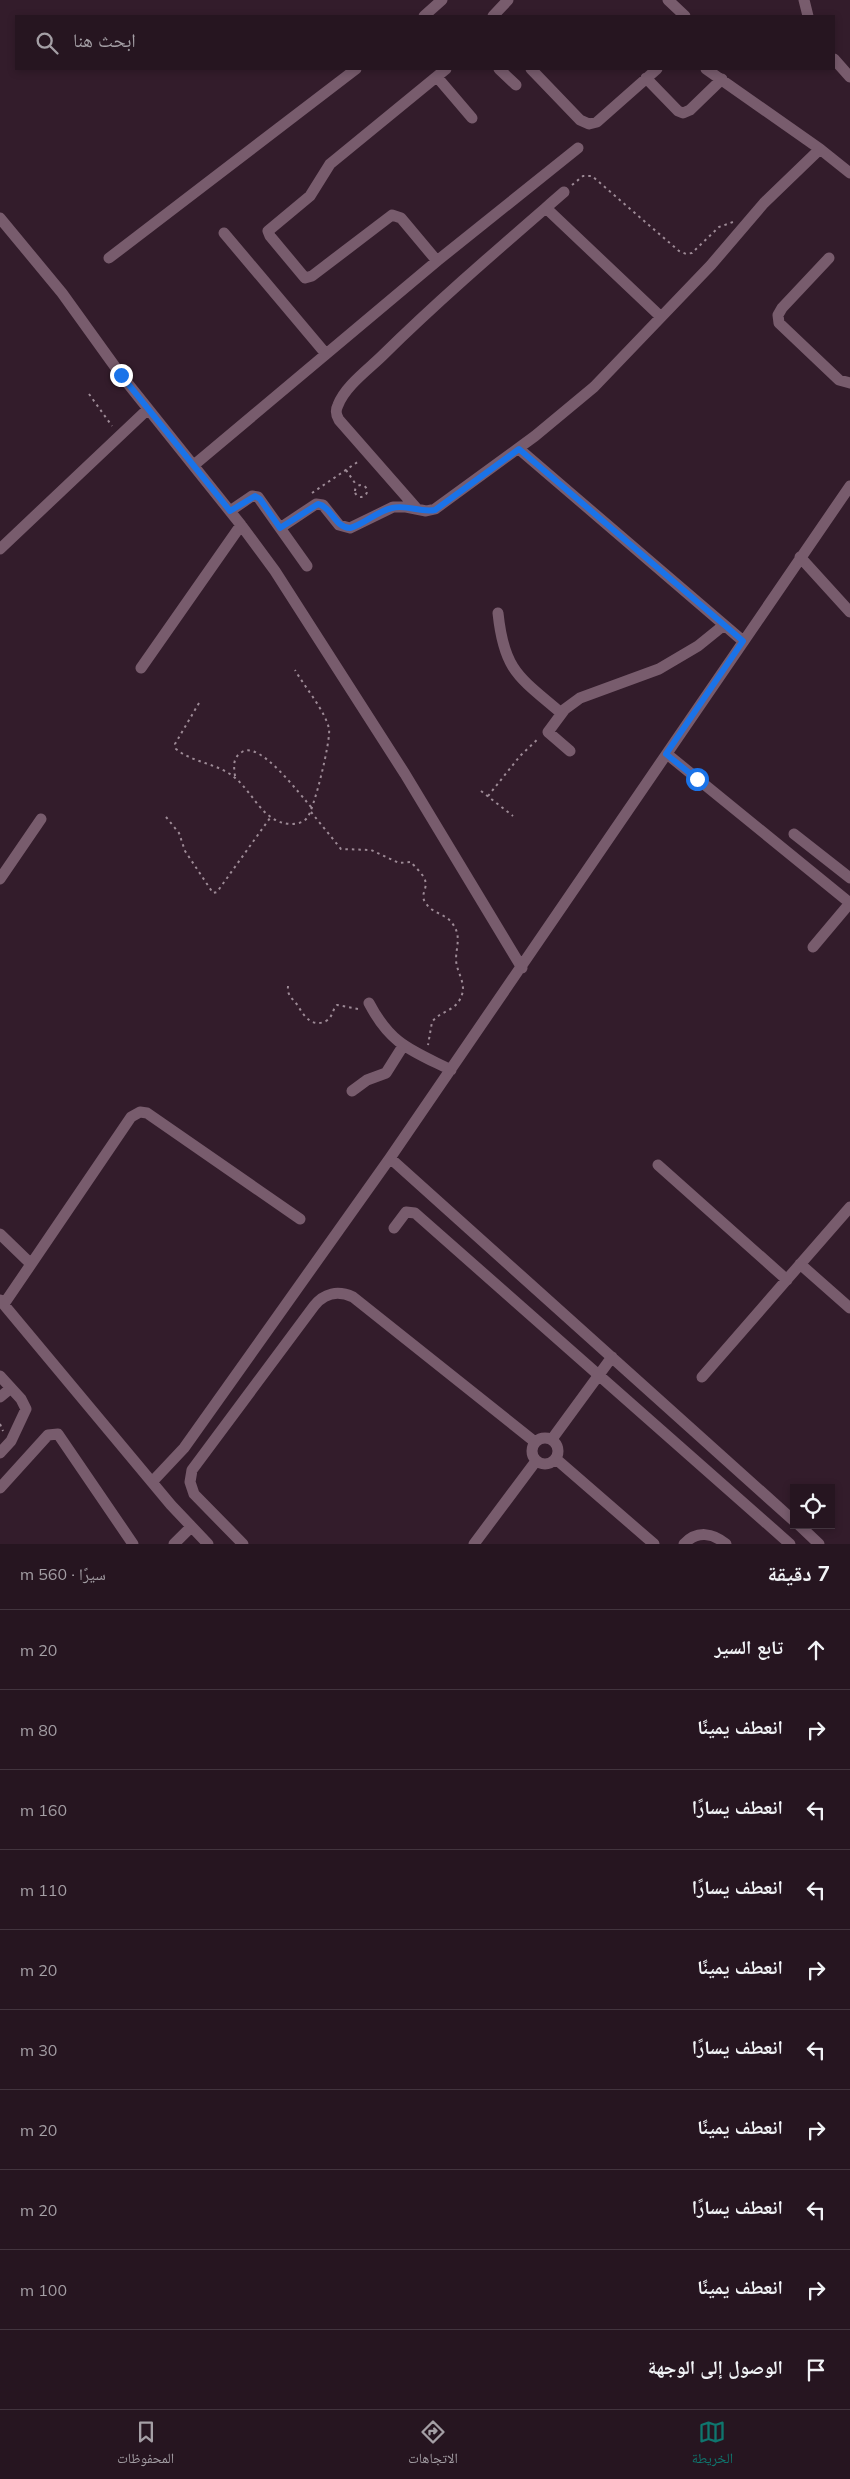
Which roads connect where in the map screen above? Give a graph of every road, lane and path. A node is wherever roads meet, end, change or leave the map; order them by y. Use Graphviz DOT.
graph roads {
  1 [pos="442,0"];
  2 [pos="508,0"];
  3 [pos="668,0"];
  4 [pos="804,0"];
  5 [pos="425,15"];
  6 [pos="494,15"];
  7 [pos="684,15"];
  8 [pos="808,15"];
  9 [pos="835,60"];
  10 [pos="355,70"];
  11 [pos="445,70"];
  12 [pos="500,70"];
  13 [pos="532,70"];
  14 [pos="656,70"];
  15 [pos="708,70"];
  16 [pos="437,77"];
  17 [pos="850,77"];
  18 [pos="646,78"];
  19 [pos="722,79"];
  20 [pos="516,85"];
  21 [pos="472,118"];
  22 [pos="578,148"];
  23 [pos="820,149"];
  24 [pos="850,173"];
  25 [pos="564,192"];
  26 [pos="546,208"];
  27 [pos="0,218"];
  28 [pos="748,221"];
  29 [pos="224,233"];
  30 [pos="109,258"];
  31 [pos="829,258"];
  32 [pos="437,261"];
  33 [pos="661,317"];
  34 [pos="326,354"];
  35 [pos="850,383"];
  36 [pos="89,394"];
  37 [pos="148,409"];
  38 [pos="119,436"];
  39 [pos="519,449"];
  40 [pos="369,454"];
  41 [pos="194,465"];
  42 [pos="346,470"];
  43 [pos="357,486"];
  44 [pos="850,486"];
  45 [pos="318,504"];
  46 [pos="417,509"];
  47 [pos="230,511"];
  48 [pos="241,524"];
  49 [pos="280,528"];
  50 [pos="0,549"];
  51 [pos="800,557"];
  52 [pos="307,566"];
  53 [pos="850,612"];
  54 [pos="498,613"];
  55 [pos="724,625"];
  56 [pos="743,641"];
  57 [pos="141,668"];
  58 [pos="295,670"];
  59 [pos="198,703"];
  60 [pos="561,714"];
  61 [pos="548,732"];
  62 [pos="570,752"];
  63 [pos="666,754"];
  64 [pos="235,778"];
  65 [pos="481,791"];
  66 [pos="488,796"];
  67 [pos="312,808"];
  68 [pos="311,812"];
  69 [pos="513,816"];
  70 [pos="166,817"];
  71 [pos="270,818"];
  72 [pos="41,819"];
  73 [pos="794,834"];
  74 [pos="850,878"];
  75 [pos="0,879"];
  76 [pos="850,903"];
  77 [pos="813,946"];
  78 [pos="522,968"];
  79 [pos="288,986"];
  80 [pos="369,1003"];
  81 [pos="403,1046"];
  82 [pos="423,1056"];
  83 [pos="451,1070"];
  84 [pos="352,1092"];
  85 [pos="390,1158"];
  86 [pos="658,1165"];
  87 [pos="850,1207"];
  88 [pos="300,1219"];
  89 [pos="394,1228"];
  90 [pos="0,1234"];
  91 [pos="31,1264"];
  92 [pos="800,1264"];
  93 [pos="787,1280"];
  94 [pos="2,1302"];
  95 [pos="850,1308"];
  96 [pos="612,1357"];
  97 [pos="600,1375"];
  98 [pos="0,1376"];
  99 [pos="702,1378"];
  100 [pos="11,1388"];
  101 [pos="0,1397"];
  102 [pos="552,1439"];
  103 [pos="535,1442"];
  104 [pos="0,1453"];
  105 [pos="556,1459"];
  106 [pos="536,1461"];
  107 [pos="152,1482"];
  108 [pos="0,1488"];
  109 [pos="790,1517"];
  110 [pos="191,1527"];
  111 [pos="803,1529"];
  112 [pos="132,1544"];
  113 [pos="174,1544"];
  114 [pos="208,1544"];
  115 [pos="243,1544"];
  116 [pos="474,1544"];
  117 [pos="654,1544"];
  118 [pos="684,1544"];
  119 [pos="726,1544"];
  120 [pos="790,1544"];
  121 [pos="820,1544"];
  1 -- 5 [label="street"];
  2 -- 6 [label="street"];
  3 -- 7 [label="street"];
  4 -- 8 [label="street"];
  9 -- 17 [label="street"];
  10 -- 30 [label="street"];
  11 -- 16 [label="street"];
  12 -- 20 [label="street"];
  13 -- 18 [label="street"];
  14 -- 18 [label="street"];
  15 -- 19 [label="street"];
  16 -- 21 [label="street"];
  16 -- 32 [label="street"];
  18 -- 19 [label="street"];
  19 -- 23 [label="street"];
  22 -- 32 [label="street"];
  23 -- 24 [label="street"];
  23 -- 28 [label="street"];
  25 -- 26 [label="street"];
  25 -- 28 [label="path"];
  26 -- 33 [label="street"];
  26 -- 40 [label="street"];
  27 -- 37 [label="street"];
  28 -- 33 [label="street"];
  29 -- 34 [label="street"];
  31 -- 35 [label="street"];
  32 -- 34 [label="street"];
  33 -- 39 [label="street"];
  34 -- 41 [label="street"];
  36 -- 38 [label="path"];
  37 -- 38 [label="street"];
  37 -- 41 [label="street"];
  38 -- 50 [label="street"];
  39 -- 46 [label="street"];
  39 -- 55 [label="street"];
  40 -- 42 [label="path"];
  40 -- 46 [label="street"];
  41 -- 47 [label="street"];
  42 -- 43 [label="path"];
  42 -- 45 [label="path"];
  43 -- 43 [label="path"];
  44 -- 51 [label="street"];
  45 -- 46 [label="street"];
  45 -- 49 [label="street"];
  47 -- 48 [label="street"];
  47 -- 49 [label="street"];
  48 -- 57 [label="street"];
  48 -- 78 [label="street"];
  49 -- 52 [label="street"];
  51 -- 53 [label="street"];
  51 -- 56 [label="street"];
  54 -- 60 [label="street"];
  55 -- 56 [label="street"];
  55 -- 60 [label="street"];
  56 -- 63 [label="street"];
  58 -- 67 [label="path"];
  59 -- 64 [label="path"];
  60 -- 61 [label="street"];
  61 -- 62 [label="street"];
  61 -- 66 [label="path"];
  63 -- 76 [label="street"];
  63 -- 78 [label="street"];
  64 -- 67 [label="path"];
  64 -- 71 [label="path"];
  65 -- 66 [label="path"];
  66 -- 69 [label="path"];
  67 -- 68 [label="path"];
  68 -- 71 [label="path"];
  68 -- 82 [label="path"];
  70 -- 71 [label="path"];
  72 -- 75 [label="street"];
  73 -- 74 [label="street"];
  76 -- 77 [label="street"];
  78 -- 83 [label="street"];
  79 -- 80 [label="path"];
  80 -- 81 [label="street"];
  81 -- 82 [label="street"];
  81 -- 84 [label="street"];
  82 -- 83 [label="street"];
  83 -- 85 [label="street"];
  85 -- 96 [label="street"];
  85 -- 107 [label="street"];
  86 -- 93 [label="street"];
  87 -- 92 [label="street"];
  88 -- 91 [label="street"];
  89 -- 97 [label="street"];
  90 -- 91 [label="street"];
  91 -- 94 [label="street"];
  92 -- 93 [label="street"];
  92 -- 95 [label="street"];
  93 -- 99 [label="street"];
  94 -- 107 [label="street"];
  96 -- 97 [label="street"];
  96 -- 109 [label="street"];
  97 -- 102 [label="street"];
  97 -- 120 [label="street"];
  98 -- 100 [label="street"];
  100 -- 101 [label="street"];
  100 -- 104 [label="street"];
  102 -- 103 [label="street"];
  102 -- 105 [label="street"];
  103 -- 106 [label="street"];
  103 -- 115 [label="street"];
  105 -- 106 [label="street"];
  105 -- 117 [label="street"];
  106 -- 116 [label="street"];
  107 -- 110 [label="street"];
  108 -- 112 [label="street"];
  110 -- 113 [label="street"];
  110 -- 114 [label="street"];
  111 -- 121 [label="street"];
  118 -- 119 [label="street"];
}
